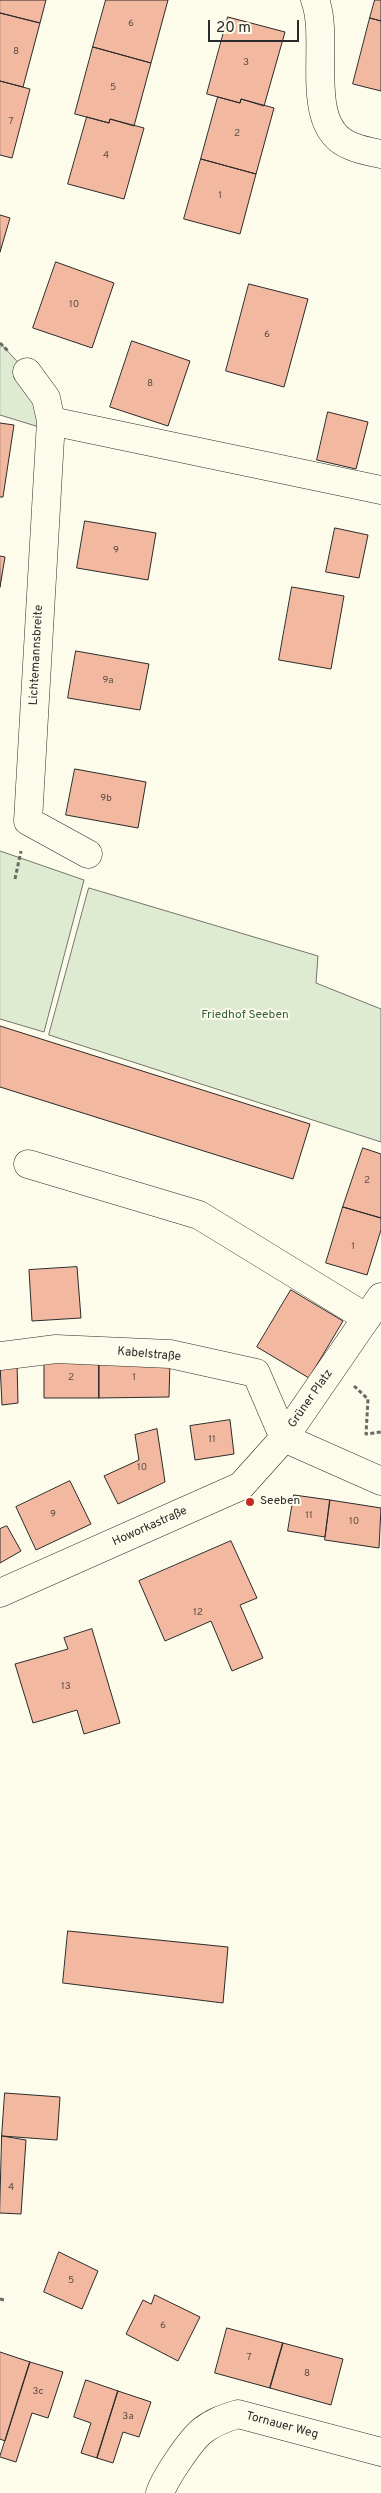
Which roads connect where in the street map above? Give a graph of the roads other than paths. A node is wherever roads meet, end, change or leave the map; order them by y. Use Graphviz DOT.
graph roads {
  1 [pos="315,0"];
  2 [pos="381,154"];
  3 [pos="27,372"];
  4 [pos="51,421"];
  5 [pos="381,490"];
  6 [pos="88,854"];
  7 [pos="28,1164"];
  8 [pos="374,1307"];
  9 [pos="0,1356"];
  10 [pos="284,1438"];
  11 [pos="381,1482"];
  12 [pos="0,1593"];
  13 [pos="381,2452"];
  14 [pos="160,2493"];
  1 -- 2 [label="street"];
  3 -- 4 [label="street, Lichtemannsbreite"];
  4 -- 5 [label="street"];
  4 -- 6 [label="street, Lichtemannsbreite"];
  7 -- 8 [label="street"];
  8 -- 10 [label="street, Grüner Platz"];
  9 -- 10 [label="street, Kabelstraße"];
  10 -- 11 [label="street, Grüner Platz"];
  10 -- 12 [label="street, Howorkastraße"];
  13 -- 14 [label="street, Tornauer Weg"];
}
